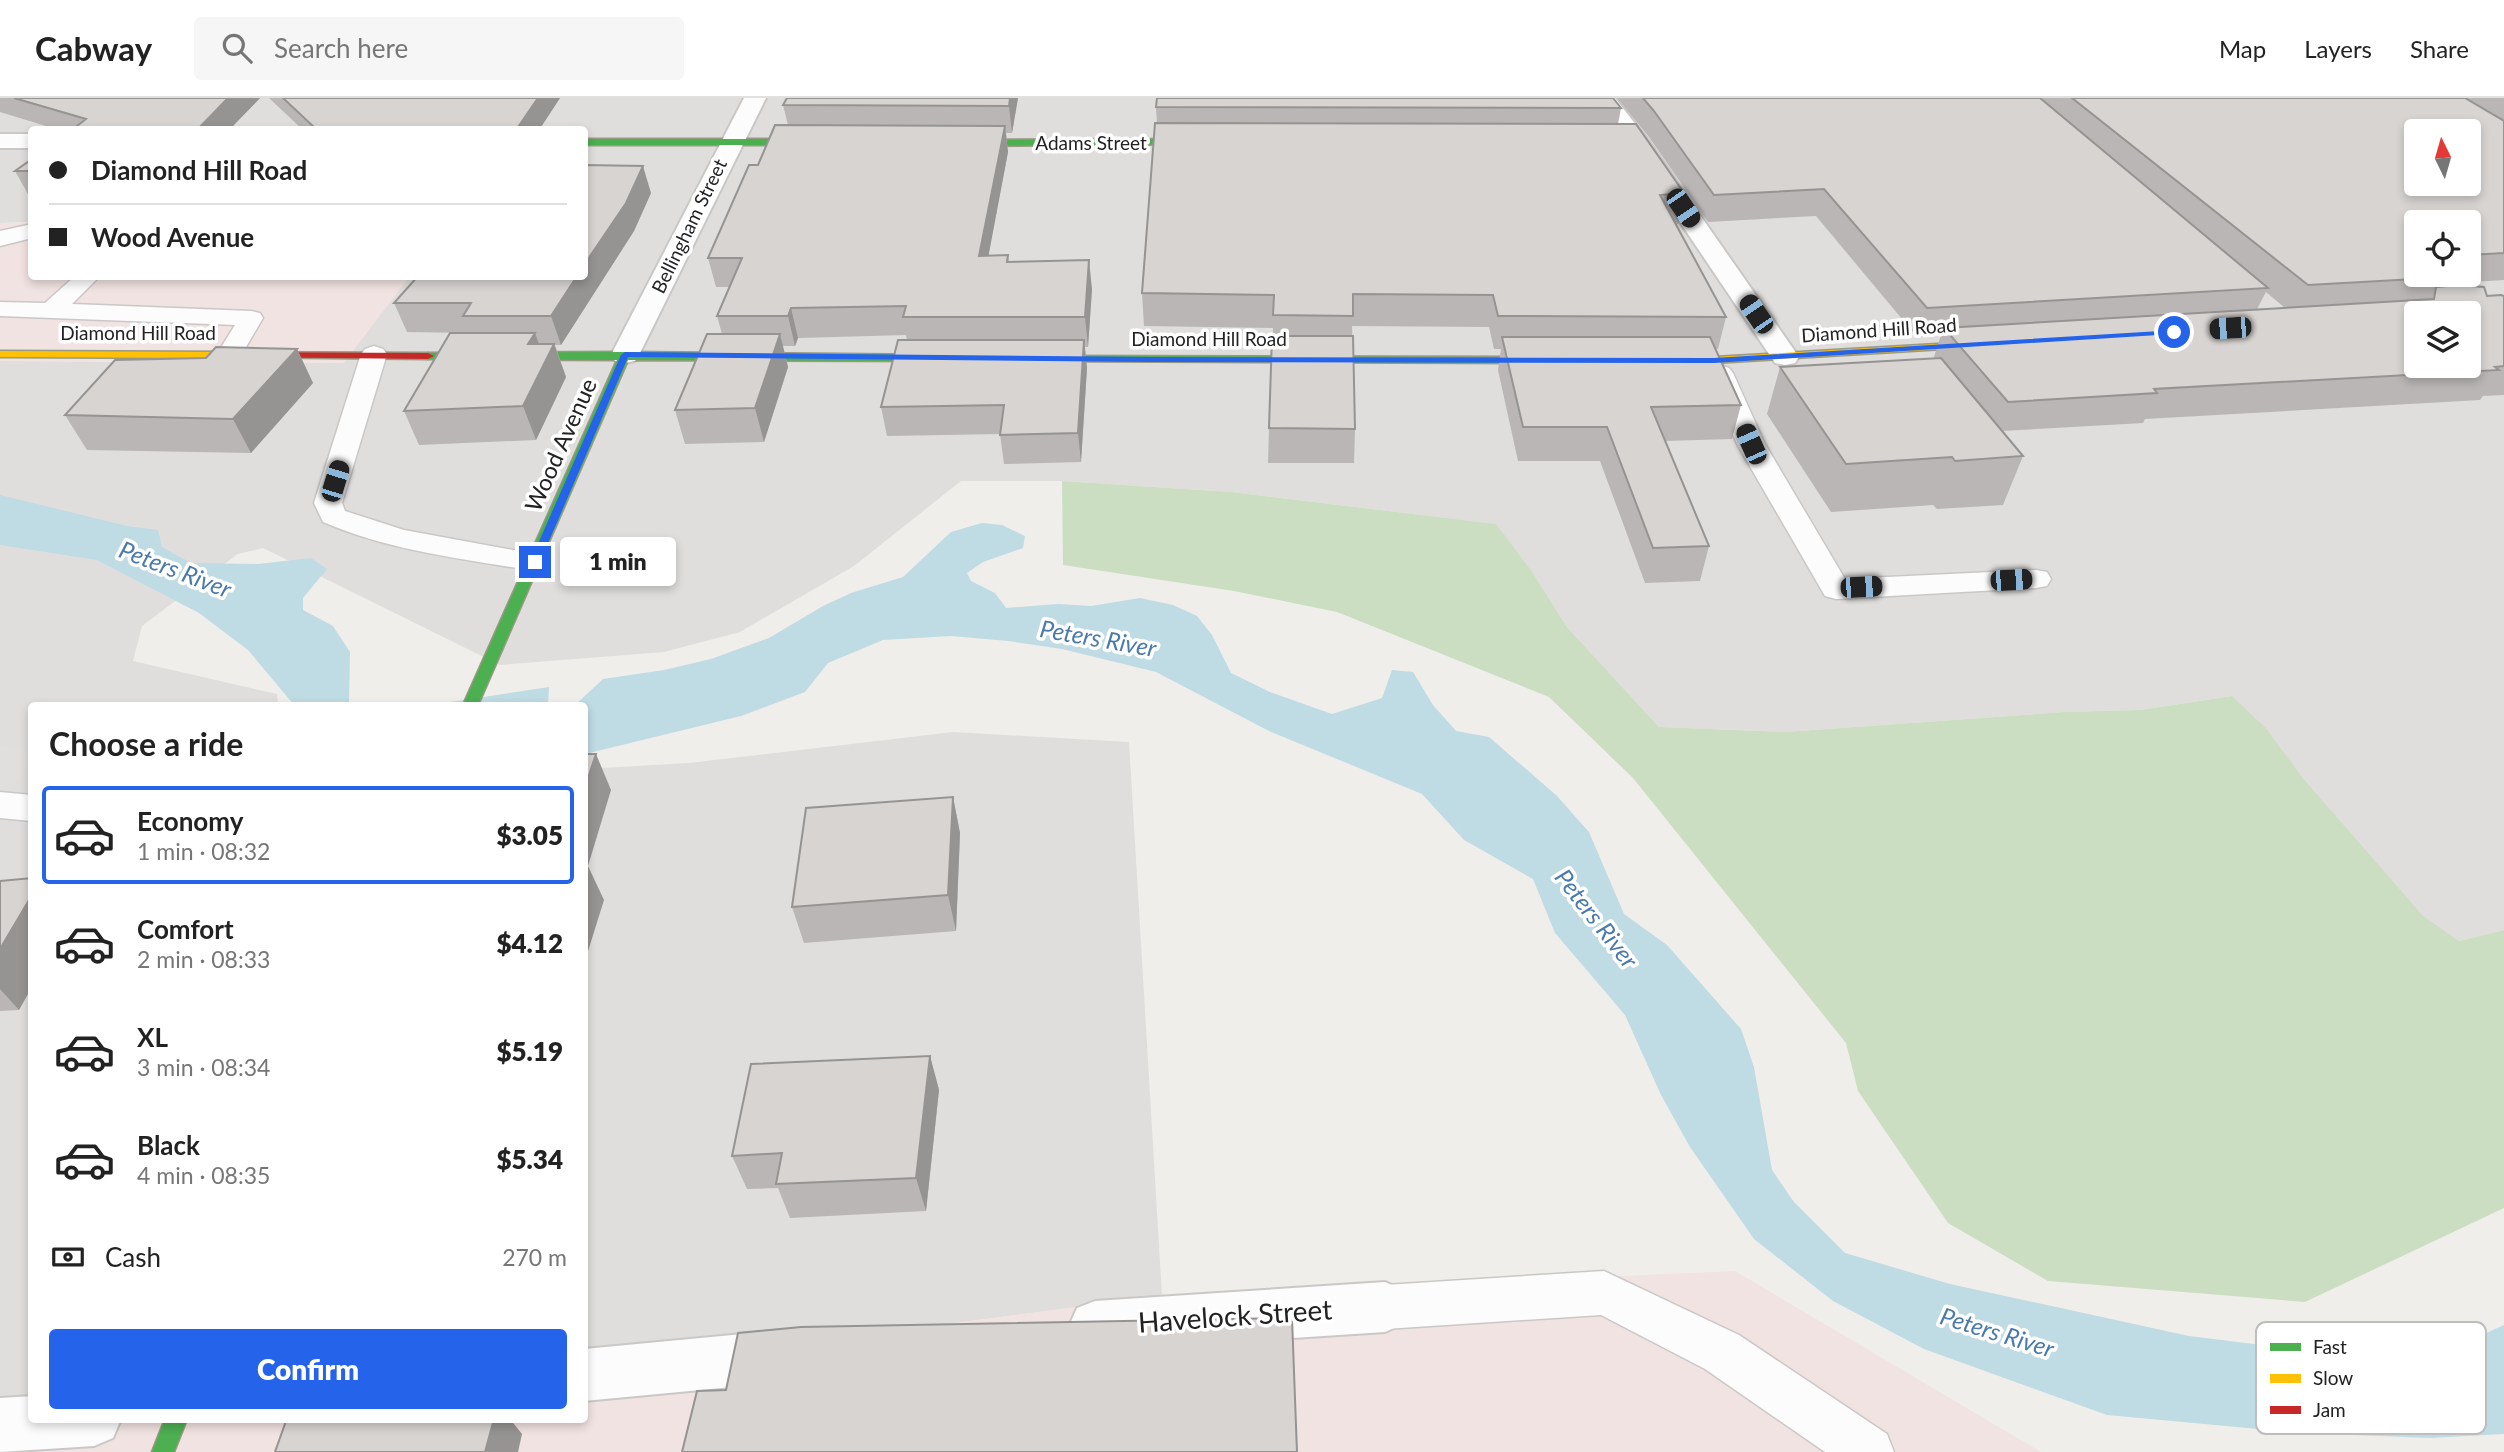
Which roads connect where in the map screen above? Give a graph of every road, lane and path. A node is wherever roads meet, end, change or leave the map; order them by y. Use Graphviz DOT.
graph roads {
  1 [pos="755,98"];
  2 [pos="1604,98"];
  3 [pos="0,141"];
  4 [pos="28,141"];
  5 [pos="588,142"];
  6 [pos="731,142"];
  7 [pos="842,142"];
  8 [pos="1228,142"];
  9 [pos="938,143"];
  10 [pos="28,231"];
  11 [pos="0,239"];
  12 [pos="85,280"];
  13 [pos="0,309"];
  14 [pos="52,310"];
  15 [pos="2008,342"];
  16 [pos="0,354"];
  17 [pos="230,354"];
  18 [pos="374,355"];
  19 [pos="625,355"];
  20 [pos="1786,357"];
  21 [pos="957,358"];
  22 [pos="1013,359"];
  23 [pos="1575,360"];
  24 [pos="1658,360"];
  25 [pos="1714,360"];
  26 [pos="535,562"];
  27 [pos="2036,579"];
  28 [pos="471,702"];
  29 [pos="0,805"];
  30 [pos="28,808"];
  31 [pos="1385,1307"];
  32 [pos="1051,1330"];
  33 [pos="831,1351"];
  34 [pos="588,1375"];
  35 [pos="31,1423"];
  36 [pos="174,1423"];
  37 [pos="0,1425"];
  38 [pos="163,1452"];
  39 [pos="1869,1452"];
  1 -- 6 [label="street, Bellingham Street"];
  2 -- 20 [label="street"];
  3 -- 4 [label="street"];
  5 -- 6 [label="main road"];
  6 -- 7 [label="main road"];
  6 -- 19 [label="street, Bellingham Street"];
  8 -- 9 [label="main road, Adams Street"];
  10 -- 11 [label="lane"];
  12 -- 14 [label="lane"];
  13 -- 14 [label="lane"];
  14 -- 17 [label="lane"];
  15 -- 20 [label="main road, Diamond Hill Road"];
  16 -- 17 [label="main road, Diamond Hill Road"];
  17 -- 18 [label="main road, Diamond Hill Road"];
  18 -- 19 [label="main road, Diamond Hill Road"];
  18 -- 26 [label="lane"];
  19 -- 21 [label="main road, Diamond Hill Road"];
  19 -- 26 [label="main road, Wood Avenue"];
  20 -- 25 [label="main road, Diamond Hill Road"];
  22 -- 23 [label="main road, Diamond Hill Road"];
  24 -- 25 [label="main road, Diamond Hill Road"];
  25 -- 27 [label="lane"];
  26 -- 28 [label="main road, Wood Avenue"];
  29 -- 30 [label="lane"];
  31 -- 32 [label="street, Havelock Street"];
  31 -- 39 [label="lane"];
  33 -- 34 [label="street"];
  35 -- 37 [label="street"];
  36 -- 38 [label="main road"];
}
